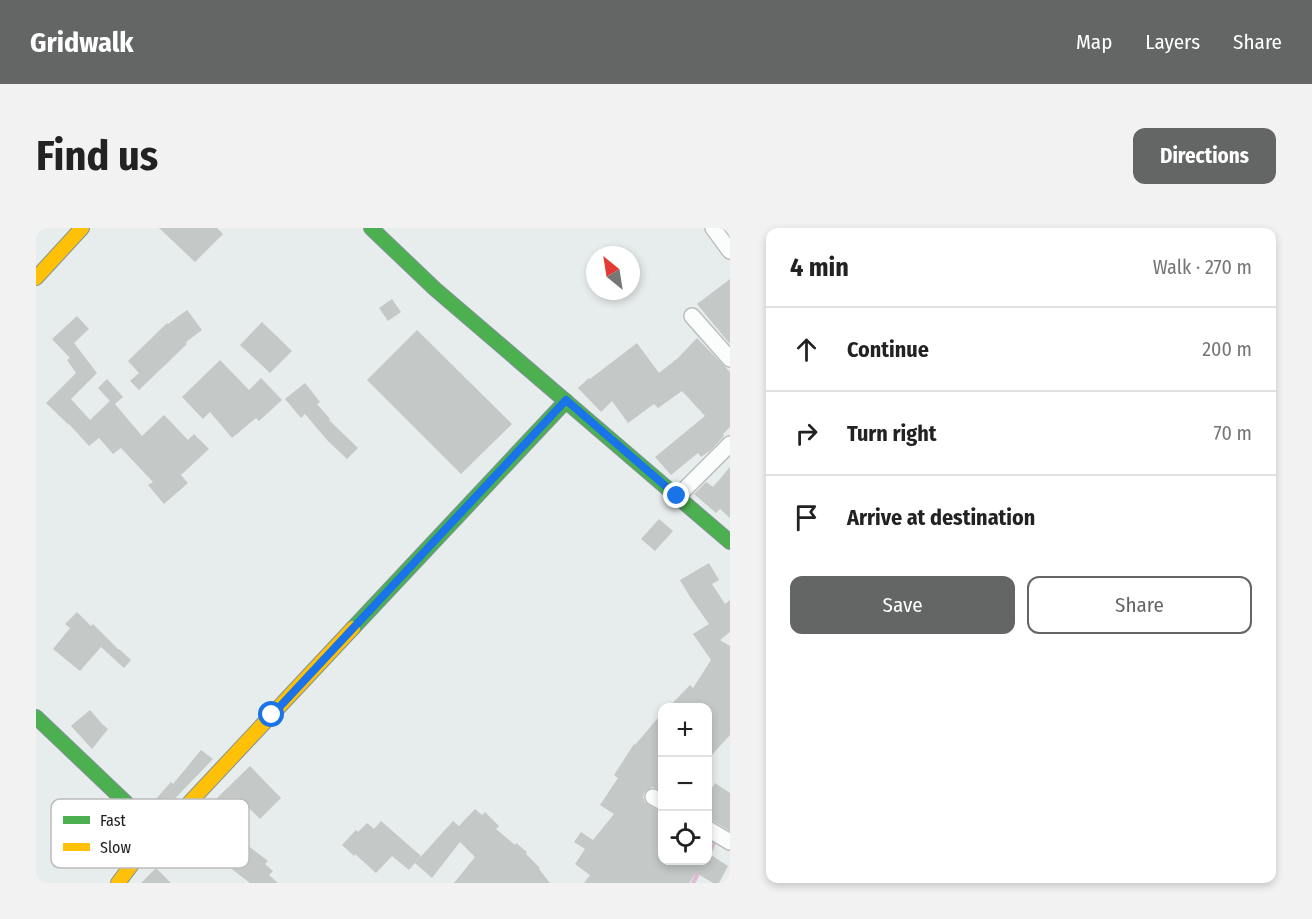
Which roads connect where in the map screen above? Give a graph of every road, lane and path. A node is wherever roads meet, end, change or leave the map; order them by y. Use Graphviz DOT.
graph roads {
  1 [pos="82,228"];
  2 [pos="371,228"];
  3 [pos="713,228"];
  4 [pos="730,251"];
  5 [pos="36,278"];
  6 [pos="692,316"];
  7 [pos="730,359"];
  8 [pos="566,400"];
  9 [pos="730,444"];
  10 [pos="677,496"];
  11 [pos="730,542"];
  12 [pos="36,717"];
  13 [pos="122,799"];
  14 [pos="194,799"];
  15 [pos="128,868"];
  16 [pos="118,883"];
  1 -- 5 [label="main road"];
  2 -- 8 [label="main road"];
  3 -- 4 [label="street"];
  6 -- 7 [label="street"];
  8 -- 10 [label="main road"];
  8 -- 14 [label="main road"];
  9 -- 10 [label="street"];
  10 -- 11 [label="main road"];
  12 -- 13 [label="main road"];
  15 -- 16 [label="main road"];
}
